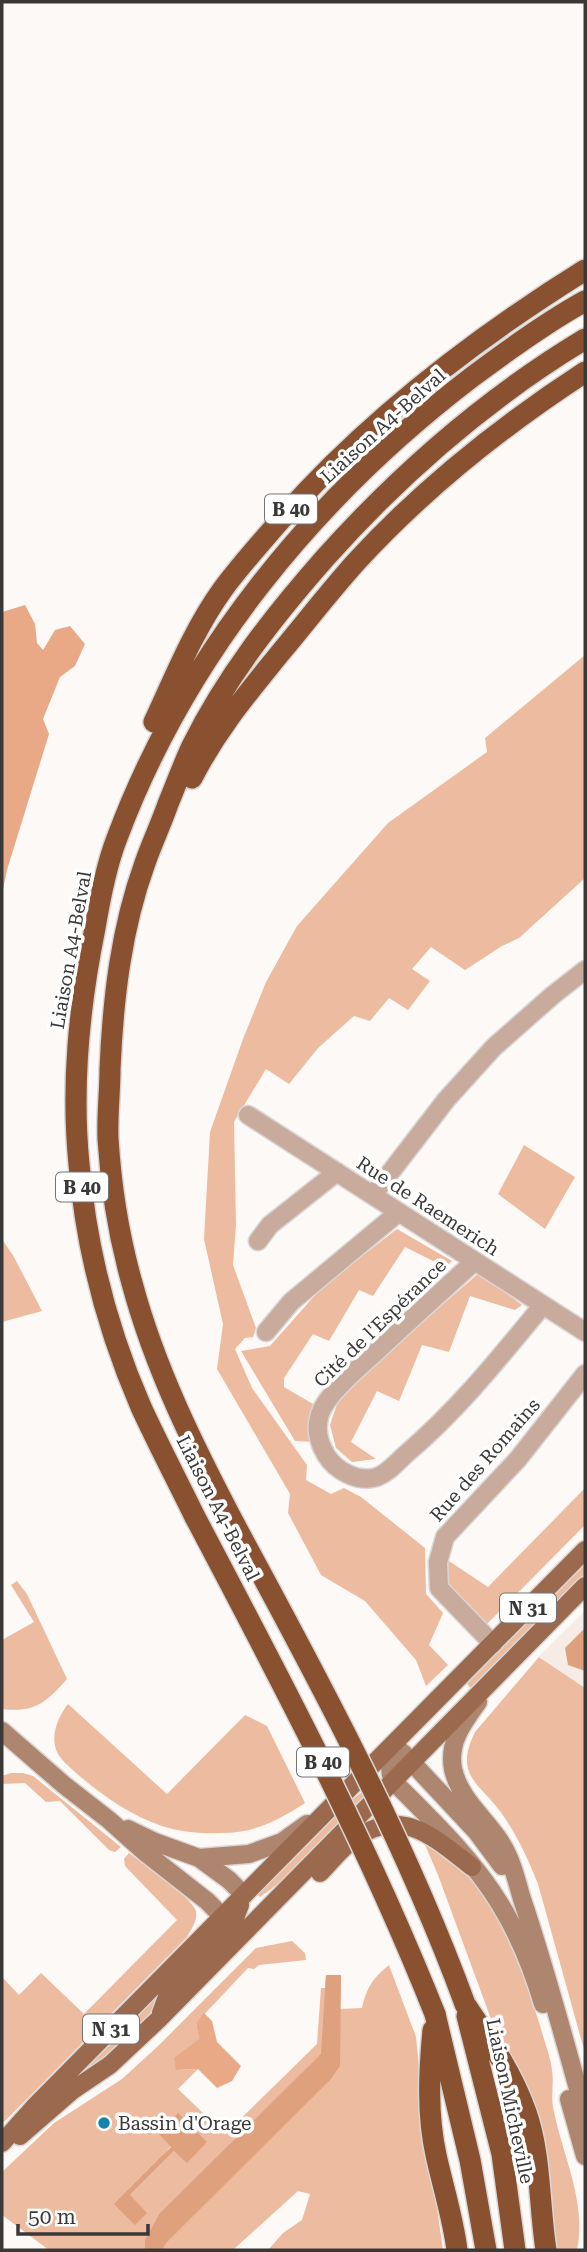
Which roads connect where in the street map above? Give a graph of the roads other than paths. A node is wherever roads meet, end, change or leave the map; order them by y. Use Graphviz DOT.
graph roads {
  1 [pos="585,270"];
  2 [pos="585,301"];
  3 [pos="585,339"];
  4 [pos="585,372"];
  5 [pos="116,841"];
  6 [pos="144,865"];
  7 [pos="585,970"];
  8 [pos="248,1115"];
  9 [pos="337,1172"];
  10 [pos="373,1195"];
  11 [pos="399,1212"];
  12 [pos="258,1241"];
  13 [pos="475,1261"];
  14 [pos="543,1305"];
  15 [pos="267,1332"];
  16 [pos="585,1332"];
  17 [pos="585,1374"];
  18 [pos="585,1550"];
  19 [pos="585,1586"];
  20 [pos="493,1644"];
  21 [pos="496,1677"];
  22 [pos="2,1731"];
  23 [pos="397,1746"];
  24 [pos="412,1762"];
  25 [pos="393,1781"];
  26 [pos="332,1806"];
  27 [pos="109,1820"];
  28 [pos="199,1858"];
  29 [pos="472,1867"];
  30 [pos="520,1892"];
  31 [pos="244,1895"];
  32 [pos="236,1930"];
  33 [pos="464,2004"];
  34 [pos="435,2014"];
  35 [pos="585,2114"];
  36 [pos="38,2121"];
  37 [pos="2,2143"];
  38 [pos="2,2152"];
  39 [pos="585,2156"];
  40 [pos="457,2250"];
  41 [pos="486,2250"];
  42 [pos="515,2250"];
  43 [pos="546,2250"];
  1 -- 5 [label="highway, B 40"];
  2 -- 5 [label="highway, Liaison A4-Belval / B 40"];
  3 -- 6 [label="highway, Liaison A4-Belval / B 40"];
  4 -- 6 [label="highway, B 40"];
  5 -- 34 [label="highway, Liaison A4-Belval / B 40, bridge"];
  6 -- 33 [label="highway, Liaison A4-Belval / B 40, bridge"];
  7 -- 10 [label="street"];
  8 -- 9 [label="street, Rue de Raemerich"];
  9 -- 10 [label="street, Rue de Raemerich"];
  9 -- 12 [label="street"];
  10 -- 11 [label="street, Rue de Raemerich"];
  11 -- 13 [label="street, Rue de Raemerich"];
  11 -- 15 [label="street"];
  13 -- 14 [label="street, Rue de Raemerich"];
  13 -- 14 [label="street, Cité de l'Espérance"];
  14 -- 16 [label="street, Rue de Raemerich"];
  17 -- 20 [label="street, Rue des Romains"];
  18 -- 20 [label="main road, N 31"];
  19 -- 21 [label="main road, N 31"];
  20 -- 23 [label="main road, N 31"];
  21 -- 24 [label="main road, N 31"];
  21 -- 30 [label="main road"];
  22 -- 27 [label="main road"];
  23 -- 24 [label="main road"];
  23 -- 25 [label="main road"];
  23 -- 26 [label="main road, N 31"];
  24 -- 25 [label="main road, N 31"];
  24 -- 30 [label="main road"];
  25 -- 29 [label="main road"];
  25 -- 32 [label="main road, N 31"];
  26 -- 28 [label="main road"];
  26 -- 31 [label="main road, N 31"];
  27 -- 28 [label="main road"];
  27 -- 32 [label="main road"];
  28 -- 31 [label="main road"];
  29 -- 32 [label="main road, N 31"];
  29 -- 39 [label="main road"];
  30 -- 35 [label="main road"];
  31 -- 32 [label="main road, N 31"];
  32 -- 36 [label="main road, N 31"];
  32 -- 36 [label="main road, N 31"];
  32 -- 37 [label="main road, N 31"];
  33 -- 42 [label="highway, Liaison Micheville / B 40"];
  33 -- 43 [label="highway, B 40"];
  34 -- 40 [label="highway, B 40"];
  34 -- 41 [label="highway, B 40"];
  36 -- 38 [label="main road, N 31"];
}
